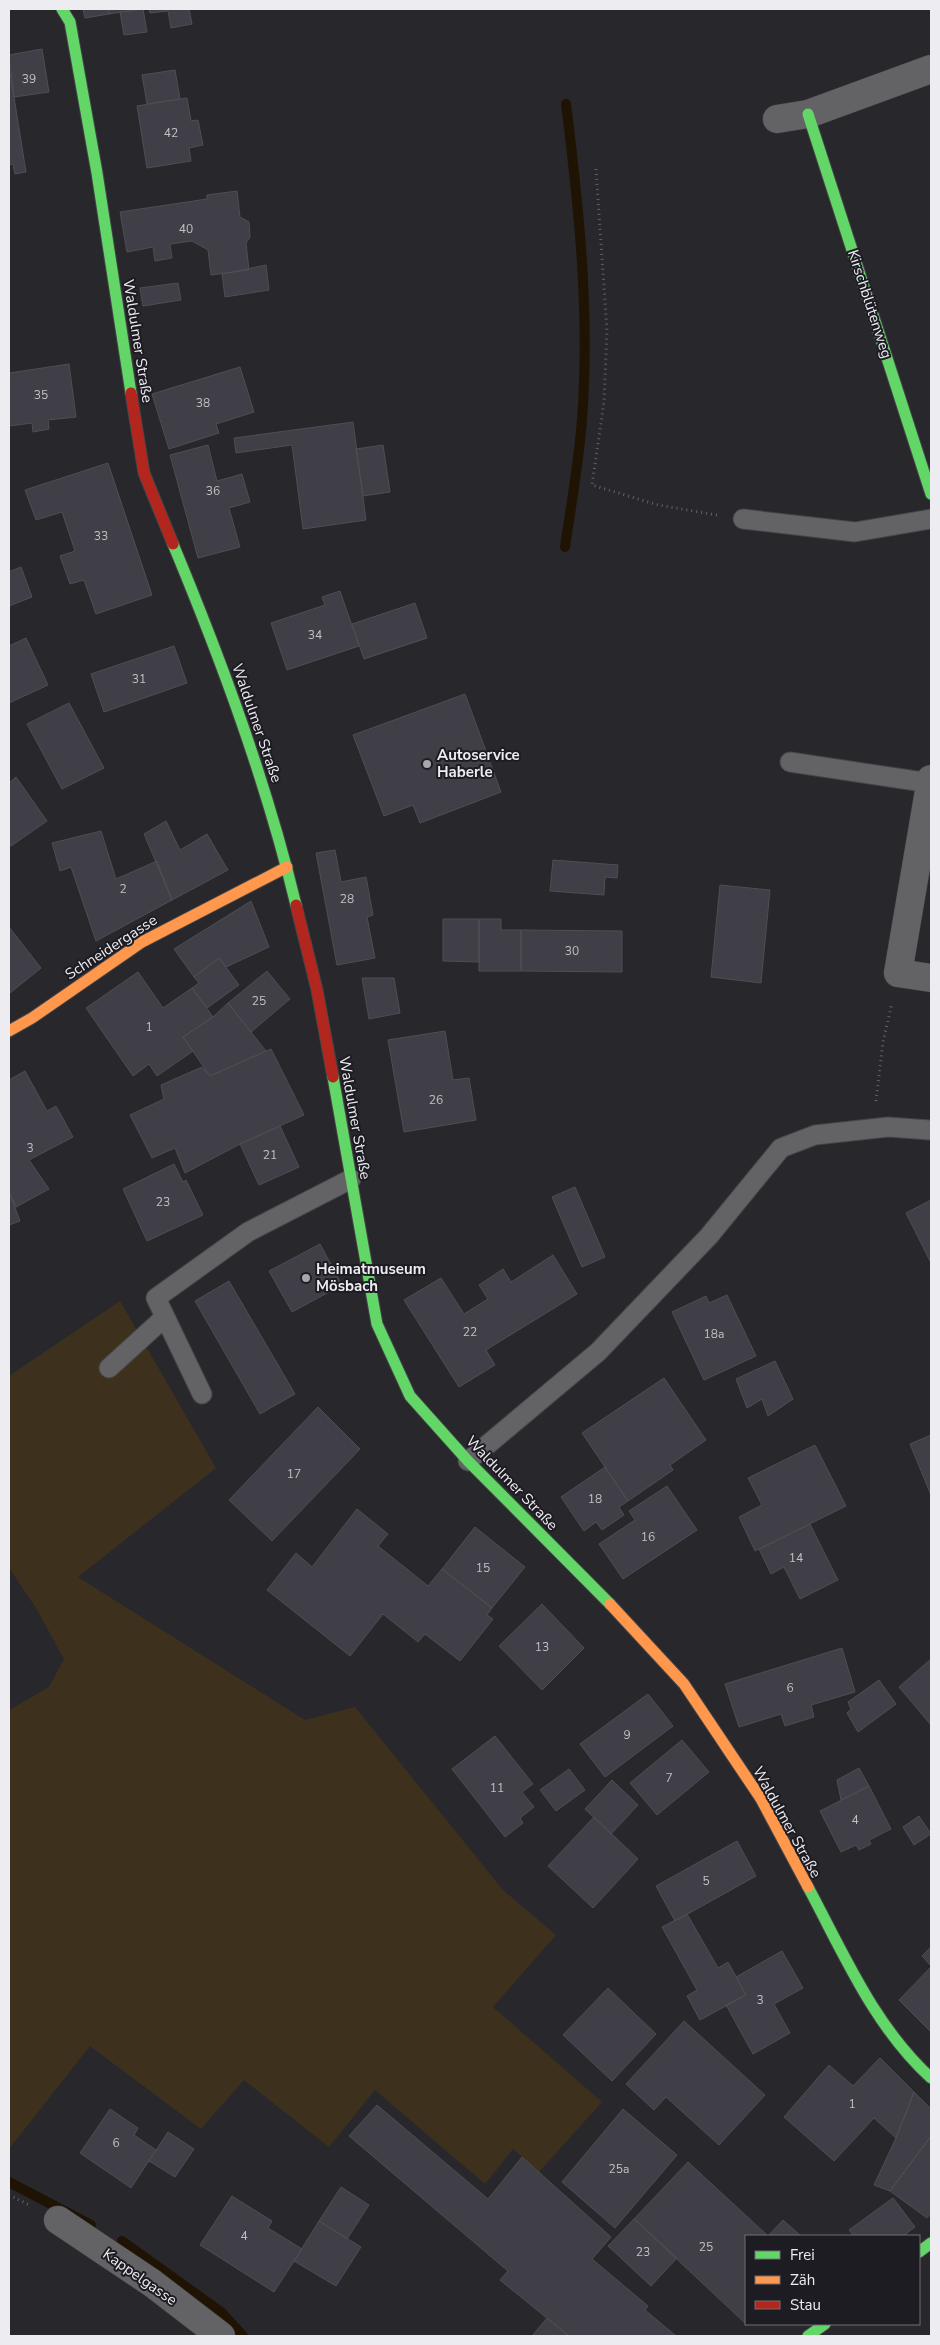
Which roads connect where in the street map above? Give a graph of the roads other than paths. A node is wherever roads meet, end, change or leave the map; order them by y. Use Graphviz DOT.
graph roads {
  1 [pos="62,9"];
  2 [pos="931,69"];
  3 [pos="808,114"];
  4 [pos="777,119"];
  5 [pos="931,494"];
  6 [pos="743,519"];
  7 [pos="931,519"];
  8 [pos="790,762"];
  9 [pos="931,781"];
  10 [pos="287,867"];
  11 [pos="931,978"];
  12 [pos="9,1032"];
  13 [pos="930,1130"];
  14 [pos="351,1179"];
  15 [pos="165,1317"];
  16 [pos="109,1368"];
  17 [pos="202,1394"];
  18 [pos="468,1461"];
  19 [pos="931,2078"];
  20 [pos="58,2220"];
  21 [pos="931,2243"];
  22 [pos="920,2251"];
  23 [pos="824,2325"];
  24 [pos="221,2336"];
  25 [pos="808,2336"];
  1 -- 10 [label="street, Waldulmer Straße"];
  2 -- 3 [label="street"];
  3 -- 4 [label="street"];
  3 -- 5 [label="street, Kirschblütenweg"];
  6 -- 7 [label="lane"];
  8 -- 9 [label="lane"];
  9 -- 11 [label="street"];
  10 -- 12 [label="street, Schneidergasse"];
  10 -- 14 [label="street, Waldulmer Straße"];
  13 -- 18 [label="lane"];
  14 -- 15 [label="lane"];
  14 -- 18 [label="street, Waldulmer Straße"];
  15 -- 16 [label="lane"];
  15 -- 17 [label="lane"];
  18 -- 19 [label="street, Waldulmer Straße"];
  20 -- 24 [label="street, Kappelgasse"];
  21 -- 22 [label="street"];
  23 -- 25 [label="street"];
}
